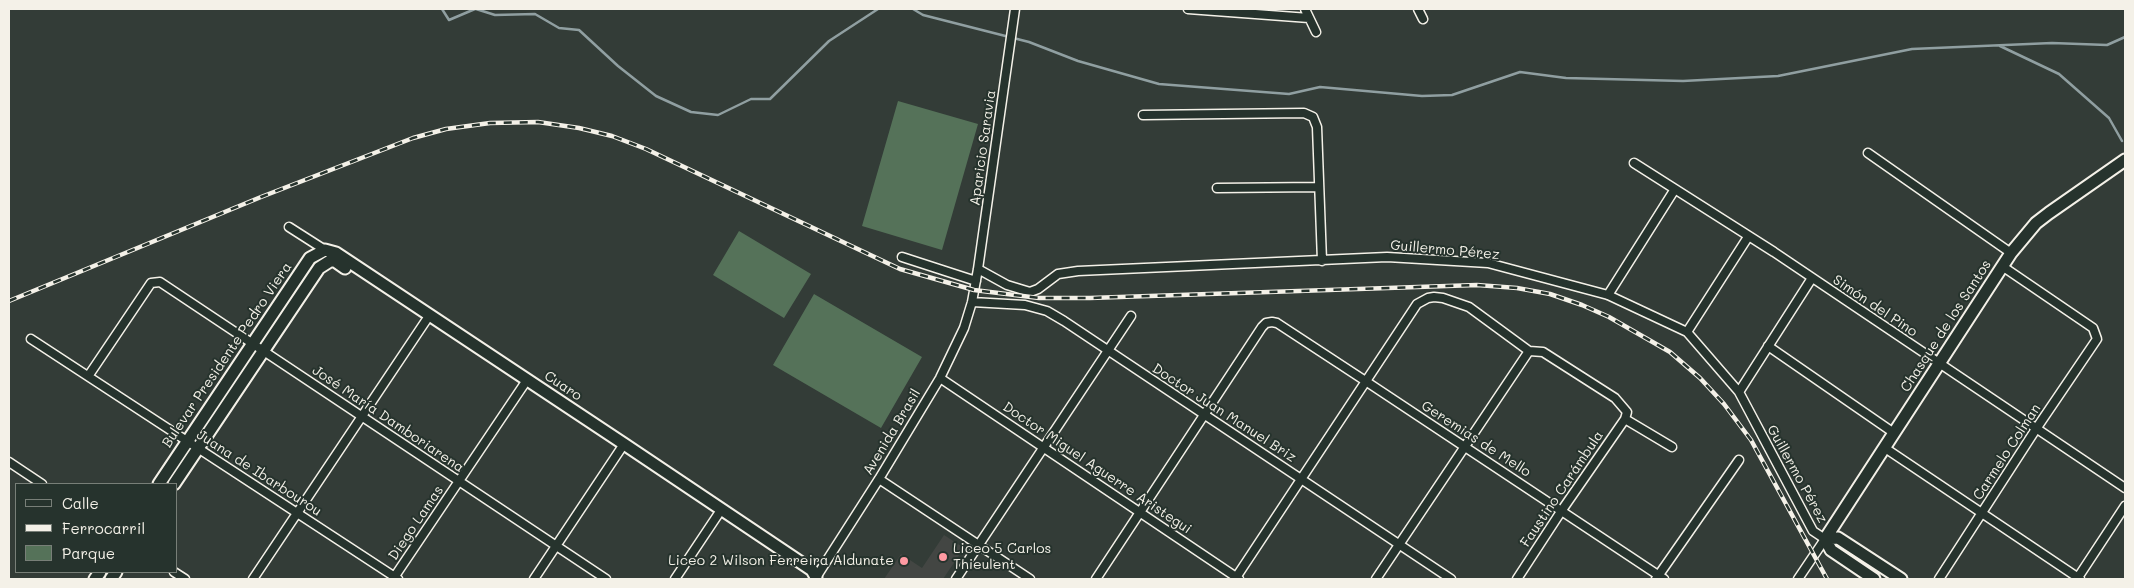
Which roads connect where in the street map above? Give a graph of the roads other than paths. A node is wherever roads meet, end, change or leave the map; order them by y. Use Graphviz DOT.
graph roads {
  1 [pos="1015,9"];
  2 [pos="1191,9"];
  3 [pos="1305,9"];
  4 [pos="1418,9"];
  5 [pos="1309,18"];
  6 [pos="1423,19"];
  7 [pos="1316,32"];
  8 [pos="1143,115"];
  9 [pos="1868,153"];
  10 [pos="2125,160"];
  11 [pos="1634,163"];
  12 [pos="1319,187"];
  13 [pos="1217,188"];
  14 [pos="1675,189"];
  15 [pos="289,228"];
  16 [pos="1748,237"];
  17 [pos="326,250"];
  18 [pos="2011,253"];
  19 [pos="902,257"];
  20 [pos="330,261"];
  21 [pos="1322,261"];
  22 [pos="2002,266"];
  23 [pos="978,269"];
  24 [pos="1812,278"];
  25 [pos="976,281"];
  26 [pos="974,290"];
  27 [pos="1608,295"];
  28 [pos="972,302"];
  29 [pos="1131,316"];
  30 [pos="427,318"];
  31 [pos="1687,332"];
  32 [pos="31,338"];
  33 [pos="254,344"];
  34 [pos="1768,346"];
  35 [pos="1529,351"];
  36 [pos="264,352"];
  37 [pos="1108,352"];
  38 [pos="1939,364"];
  39 [pos="89,375"];
  40 [pos="940,378"];
  41 [pos="1367,382"];
  42 [pos="525,383"];
  43 [pos="1739,392"];
  44 [pos="1626,415"];
  45 [pos="362,416"];
  46 [pos="1204,416"];
  47 [pos="2036,429"];
  48 [pos="1894,433"];
  49 [pos="188,442"];
  50 [pos="622,447"];
  51 [pos="1043,447"];
  52 [pos="1466,447"];
  53 [pos="1672,447"];
  54 [pos="1884,448"];
  55 [pos="198,449"];
  56 [pos="1739,460"];
  57 [pos="9,462"];
  58 [pos="879,478"];
  59 [pos="1302,479"];
  60 [pos="459,481"];
  61 [pos="40,483"];
  62 [pos="160,483"];
  63 [pos="175,483"];
  64 [pos="2125,488"];
  65 [pos="2125,506"];
  66 [pos="1562,510"];
  67 [pos="720,512"];
  68 [pos="297,513"];
  69 [pos="1140,513"];
  70 [pos="1982,514"];
  71 [pos="1825,539"];
  72 [pos="1399,544"];
  73 [pos="978,545"];
  74 [pos="557,546"];
  75 [pos="395,578"];
  76 [pos="1238,578"];
  77 [pos="1660,578"];
  78 [pos="253,579"];
  79 [pos="534,579"];
  80 [pos="606,579"];
  81 [pos="675,579"];
  82 [pos="816,579"];
  83 [pos="956,579"];
  84 [pos="1030,579"];
  85 [pos="1096,579"];
  86 [pos="1376,579"];
  87 [pos="1451,579"];
  88 [pos="1517,579"];
  89 [pos="1798,579"];
  90 [pos="1874,579"];
  91 [pos="1901,579"];
  92 [pos="1939,579"];
  93 [pos="2078,579"];
  1 -- 23 [label="street, Aparicio Saravia"];
  2 -- 5 [label="street"];
  3 -- 5 [label="street"];
  4 -- 6 [label="street"];
  5 -- 7 [label="street"];
  8 -- 12 [label="street"];
  9 -- 18 [label="street"];
  10 -- 18 [label="street, Chasque de los Santos"];
  11 -- 14 [label="street, Simón del Pino"];
  12 -- 13 [label="street"];
  12 -- 21 [label="street"];
  14 -- 16 [label="street, Simón del Pino"];
  14 -- 27 [label="street"];
  15 -- 17 [label="street, Cuaro"];
  16 -- 24 [label="street, Simón del Pino"];
  16 -- 31 [label="street"];
  17 -- 30 [label="street, Cuaro"];
  17 -- 33 [label="street, Bulevar Presidente Pedro Viera"];
  18 -- 22 [label="street, Chasque de los Santos"];
  19 -- 25 [label="street"];
  20 -- 30 [label="street, Cuaro"];
  20 -- 36 [label="street, Bulevar Presidente Pedro Viera"];
  21 -- 23 [label="street, Guillermo Pérez"];
  21 -- 27 [label="street, Guillermo Pérez"];
  22 -- 38 [label="street, Chasque de los Santos"];
  22 -- 47 [label="street, Carmelo Colman"];
  23 -- 25 [label="street, Aparicio Saravia"];
  24 -- 34 [label="street"];
  24 -- 38 [label="street, Simón del Pino"];
  25 -- 26 [label="street, Aparicio Saravia"];
  26 -- 28 [label="street, Avenida Brasil"];
  27 -- 31 [label="street, Guillermo Pérez"];
  28 -- 37 [label="street, Doctor Juan Manuel Briz"];
  28 -- 40 [label="street, Avenida Brasil"];
  29 -- 37 [label="street"];
  30 -- 42 [label="street, Cuaro"];
  30 -- 45 [label="street"];
  31 -- 43 [label="street, Guillermo Pérez"];
  32 -- 39 [label="street, Juana de Ibarbourou"];
  33 -- 36 [label="street, José María Damboriarena"];
  33 -- 39 [label="street, José María Damboriarena"];
  33 -- 49 [label="street, Bulevar Presidente Pedro Viera"];
  34 -- 43 [label="street"];
  34 -- 48 [label="street"];
  35 -- 41 [label="street"];
  35 -- 44 [label="street"];
  35 -- 52 [label="street"];
  36 -- 45 [label="street, José María Damboriarena"];
  36 -- 55 [label="street, Bulevar Presidente Pedro Viera"];
  37 -- 46 [label="street, Doctor Juan Manuel Briz"];
  37 -- 51 [label="street"];
  38 -- 47 [label="street, Simón del Pino"];
  38 -- 48 [label="street, Chasque de los Santos"];
  39 -- 49 [label="street, Juana de Ibarbourou"];
  40 -- 51 [label="street, Doctor Miguel Aguerre Aristegui"];
  40 -- 58 [label="street, Avenida Brasil"];
  41 -- 46 [label="street, Geremias de Mello"];
  41 -- 52 [label="street, Geremias de Mello"];
  41 -- 59 [label="street"];
  42 -- 50 [label="street, Cuaro"];
  42 -- 60 [label="street, Diego Lamas"];
  43 -- 71 [label="street, Guillermo Pérez"];
  44 -- 53 [label="street"];
  44 -- 66 [label="street, Faustino Carámbula"];
  45 -- 60 [label="street, José María Damboriarena"];
  45 -- 68 [label="street"];
  46 -- 59 [label="street, Doctor Juan Manuel Briz"];
  46 -- 69 [label="street"];
  47 -- 64 [label="street, Simón del Pino"];
  47 -- 70 [label="street, Carmelo Colman"];
  48 -- 54 [label="street, Chasque de los Santos"];
  49 -- 55 [label="street, Juana de Ibarbourou"];
  49 -- 62 [label="street, Bulevar Presidente Pedro Viera"];
  50 -- 67 [label="street, Cuaro"];
  50 -- 74 [label="street"];
  51 -- 69 [label="street, Doctor Miguel Aguerre Aristegui"];
  51 -- 73 [label="street"];
  52 -- 66 [label="street, Geremias de Mello"];
  52 -- 72 [label="street"];
  54 -- 70 [label="street"];
  54 -- 71 [label="street, Chasque de los Santos"];
  55 -- 63 [label="street, Bulevar Presidente Pedro Viera"];
  55 -- 68 [label="street, Juana de Ibarbourou"];
  56 -- 77 [label="street"];
  57 -- 61 [label="street"];
  58 -- 73 [label="street"];
  58 -- 82 [label="street, Avenida Brasil"];
  59 -- 72 [label="street, Doctor Juan Manuel Briz"];
  59 -- 76 [label="street"];
  60 -- 74 [label="street, José María Damboriarena"];
  60 -- 75 [label="street, Diego Lamas"];
  65 -- 93 [label="street"];
  66 -- 77 [label="street, Geremias de Mello"];
  66 -- 88 [label="street, Faustino Carámbula"];
  67 -- 81 [label="street"];
  67 -- 82 [label="street, Cuaro"];
  68 -- 75 [label="street, Juana de Ibarbourou"];
  68 -- 78 [label="street"];
  69 -- 76 [label="street, Doctor Miguel Aguerre Aristegui"];
  69 -- 85 [label="street"];
  70 -- 92 [label="street, Carmelo Colman"];
  70 -- 93 [label="street"];
  71 -- 89 [label="street"];
  71 -- 90 [label="street"];
  71 -- 91 [label="street"];
  72 -- 86 [label="street"];
  72 -- 87 [label="street, Doctor Juan Manuel Briz"];
  73 -- 83 [label="street"];
  73 -- 84 [label="street"];
  74 -- 79 [label="street"];
  74 -- 80 [label="street, José María Damboriarena"];
}
